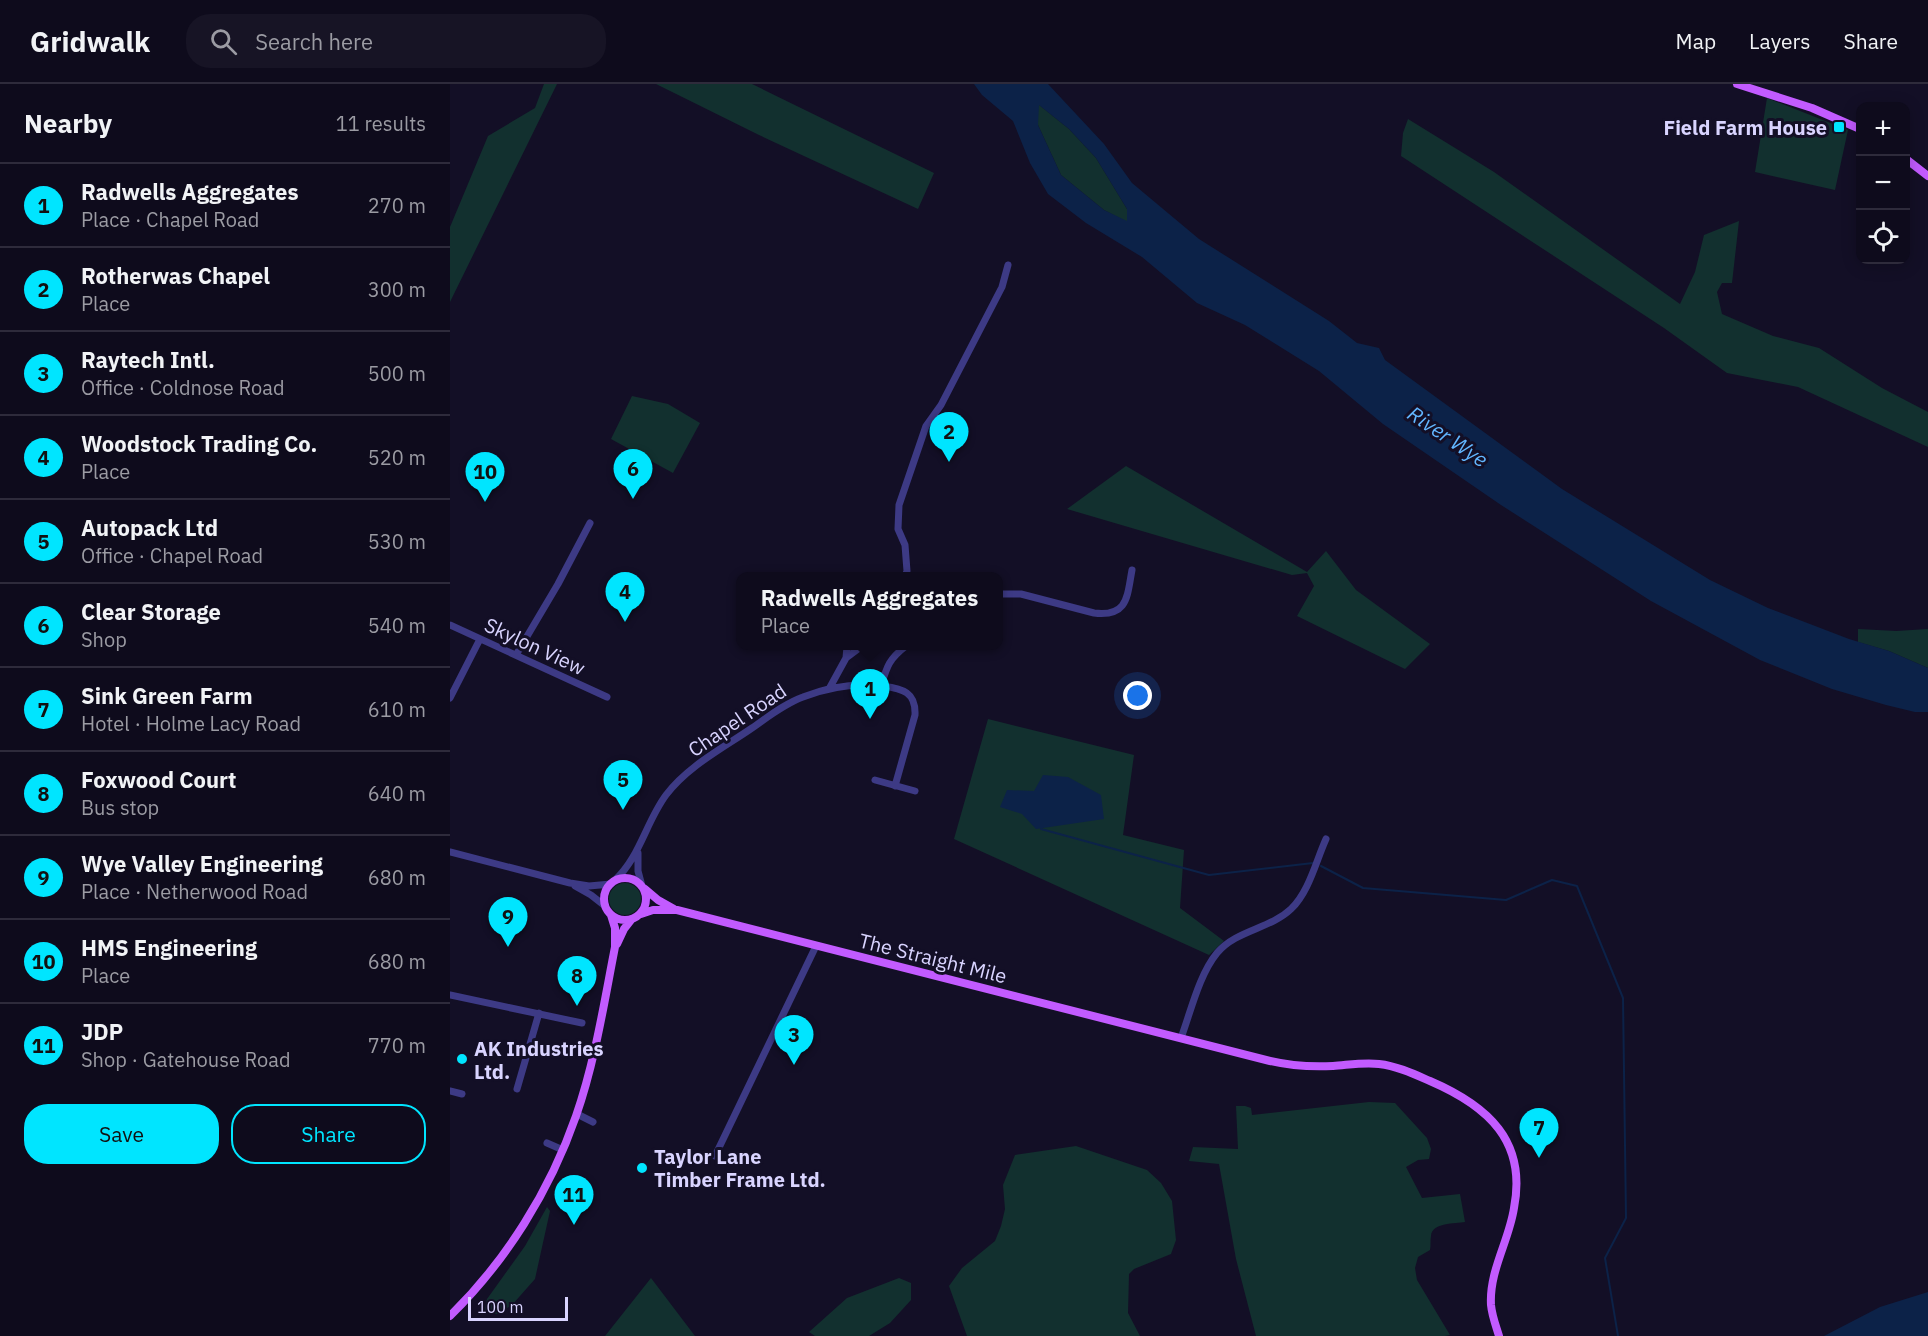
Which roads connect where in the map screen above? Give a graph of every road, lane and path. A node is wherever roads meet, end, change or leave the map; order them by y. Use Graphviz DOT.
graph roads {
  1 [pos="1737,84"];
  2 [pos="1856,127"];
  3 [pos="1910,163"];
  4 [pos="1928,176"];
  5 [pos="1008,266"];
  6 [pos="590,524"];
  7 [pos="1132,570"];
  8 [pos="907,572"];
  9 [pos="1003,594"];
  10 [pos="450,624"];
  11 [pos="480,639"];
  12 [pos="847,650"];
  13 [pos="856,650"];
  14 [pos="901,650"];
  15 [pos="516,656"];
  16 [pos="846,658"];
  17 [pos="881,686"];
  18 [pos="829,689"];
  19 [pos="607,697"];
  20 [pos="450,698"];
  21 [pos="875,780"];
  22 [pos="895,786"];
  23 [pos="915,791"];
  24 [pos="1326,839"];
  25 [pos="639,847"];
  26 [pos="450,852"];
  27 [pos="613,882"];
  28 [pos="570,883"];
  29 [pos="643,887"];
  30 [pos="605,906"];
  31 [pos="676,910"];
  32 [pos="641,914"];
  33 [pos="611,915"];
  34 [pos="631,920"];
  35 [pos="816,946"];
  36 [pos="615,947"];
  37 [pos="450,995"];
  38 [pos="539,1013"];
  39 [pos="582,1023"];
  40 [pos="1181,1038"];
  41 [pos="517,1089"];
  42 [pos="450,1090"];
  43 [pos="462,1094"];
  44 [pos="577,1114"];
  45 [pos="593,1122"];
  46 [pos="547,1143"];
  47 [pos="563,1150"];
  48 [pos="715,1156"];
  49 [pos="450,1316"];
  50 [pos="1499,1336"];
  1 -- 2 [label="main road"];
  3 -- 4 [label="main road"];
  5 -- 8 [label="street"];
  6 -- 15 [label="street"];
  7 -- 9 [label="street"];
  10 -- 11 [label="street, Skylon View"];
  11 -- 15 [label="street, Skylon View"];
  11 -- 20 [label="street"];
  12 -- 16 [label="street"];
  13 -- 16 [label="street"];
  14 -- 17 [label="street"];
  15 -- 19 [label="street, Skylon View"];
  16 -- 18 [label="street"];
  17 -- 18 [label="street, Chapel Road"];
  17 -- 22 [label="street, Chapel Road"];
  18 -- 25 [label="street, Chapel Road"];
  21 -- 22 [label="street"];
  22 -- 23 [label="street"];
  24 -- 40 [label="street"];
  25 -- 27 [label="street, Chapel Road"];
  25 -- 29 [label="street, Chapel Road"];
  26 -- 28 [label="street"];
  27 -- 28 [label="street"];
  27 -- 29 [label="main road"];
  27 -- 30 [label="main road"];
  28 -- 30 [label="street"];
  29 -- 31 [label="main road, The Straight Mile"];
  29 -- 32 [label="main road"];
  30 -- 33 [label="main road"];
  31 -- 32 [label="main road, The Straight Mile"];
  31 -- 35 [label="main road, The Straight Mile"];
  32 -- 34 [label="main road"];
  33 -- 34 [label="main road"];
  33 -- 36 [label="main road"];
  34 -- 36 [label="main road"];
  35 -- 40 [label="main road, The Straight Mile"];
  35 -- 48 [label="street"];
  36 -- 44 [label="main road"];
  37 -- 38 [label="street"];
  38 -- 39 [label="street"];
  38 -- 41 [label="street"];
  40 -- 50 [label="main road, The Straight Mile"];
  42 -- 43 [label="street"];
  44 -- 45 [label="street"];
  44 -- 47 [label="main road"];
  46 -- 47 [label="street"];
  47 -- 49 [label="main road"];
}
